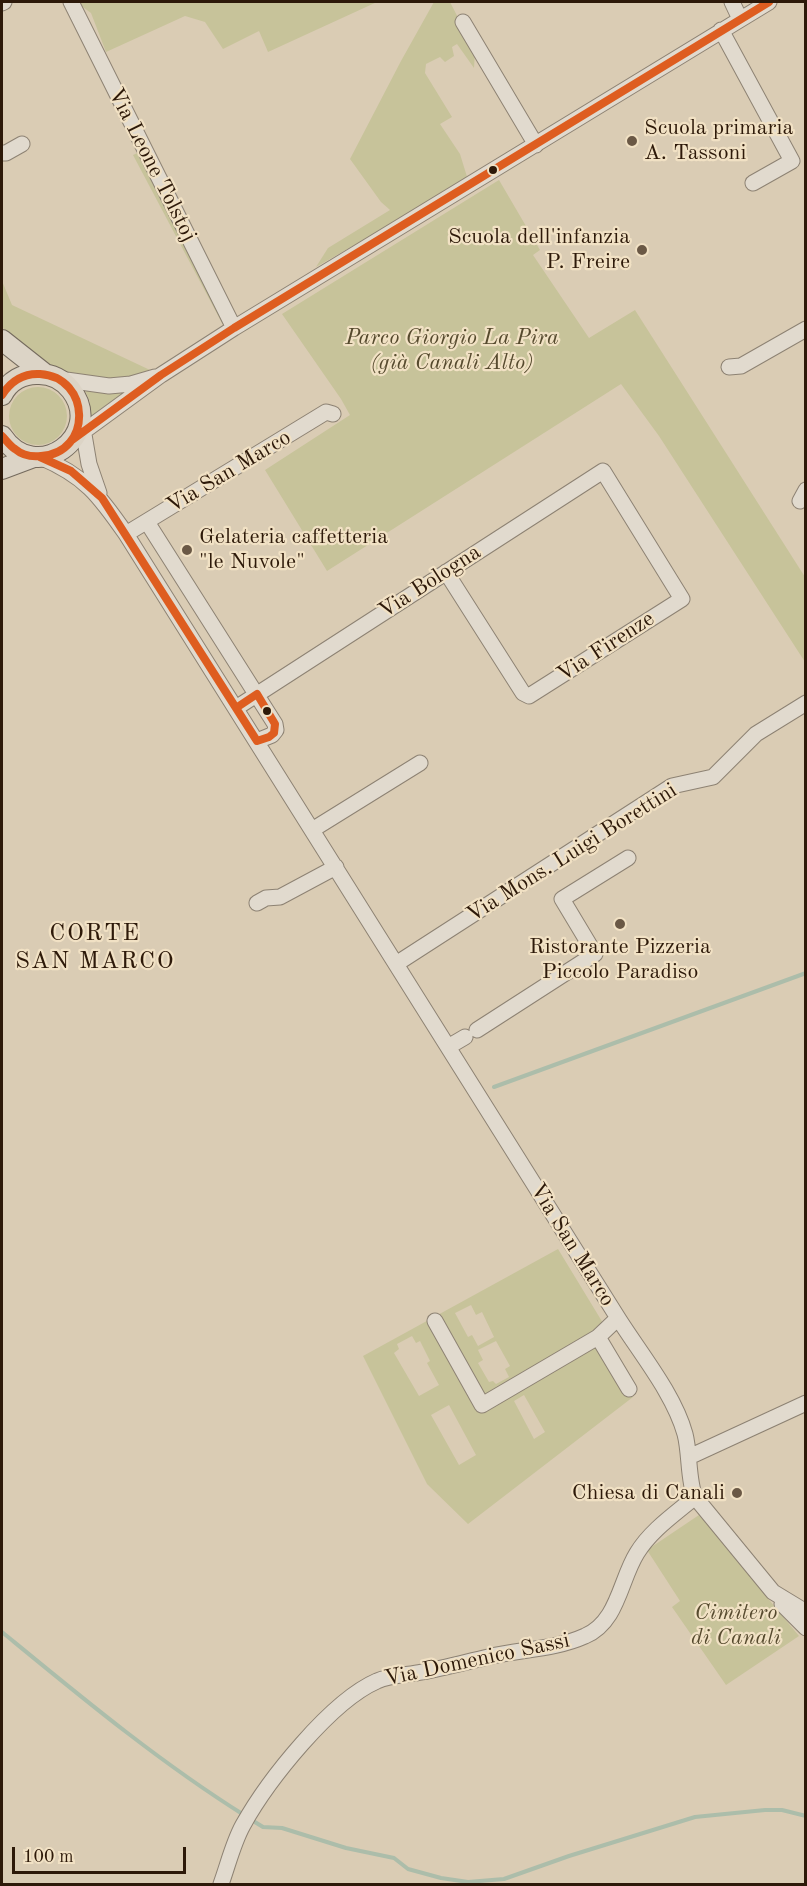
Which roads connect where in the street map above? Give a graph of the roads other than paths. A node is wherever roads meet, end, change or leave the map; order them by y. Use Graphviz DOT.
graph roads {
  1 [pos="71,2"];
  2 [pos="732,2"];
  3 [pos="769,2"];
  4 [pos="740,19"];
  5 [pos="463,22"];
  6 [pos="721,30"];
  7 [pos="22,144"];
  8 [pos="536,145"];
  9 [pos="2,153"];
  10 [pos="753,183"];
  11 [pos="234,328"];
  12 [pos="806,329"];
  13 [pos="2,340"];
  14 [pos="729,367"];
  15 [pos="160,375"];
  16 [pos="52,376"];
  17 [pos="2,395"];
  18 [pos="333,414"];
  19 [pos="79,428"];
  20 [pos="2,436"];
  21 [pos="37,457"];
  22 [pos="2,469"];
  23 [pos="603,471"];
  24 [pos="102,498"];
  25 [pos="147,522"];
  26 [pos="126,534"];
  27 [pos="446,572"];
  28 [pos="257,694"];
  29 [pos="806,703"];
  30 [pos="236,708"];
  31 [pos="257,741"];
  32 [pos="420,763"];
  33 [pos="312,830"];
  34 [pos="628,858"];
  35 [pos="336,867"];
  36 [pos="256,903"];
  37 [pos="396,964"];
  38 [pos="448,1047"];
  39 [pos="618,1318"];
  40 [pos="435,1320"];
  41 [pos="598,1336"];
  42 [pos="629,1389"];
  43 [pos="806,1403"];
  44 [pos="689,1457"];
  45 [pos="695,1497"];
  46 [pos="773,1592"];
  47 [pos="806,1612"];
  48 [pos="806,1628"];
  49 [pos="221,1884"];
  1 -- 11 [label="street, Via Leone Tolstoj"];
  2 -- 4 [label="street"];
  3 -- 4 [label="street"];
  4 -- 6 [label="street"];
  5 -- 8 [label="street"];
  6 -- 8 [label="street"];
  6 -- 10 [label="street"];
  7 -- 9 [label="street"];
  8 -- 11 [label="street"];
  11 -- 15 [label="street"];
  12 -- 14 [label="street"];
  13 -- 16 [label="main road"];
  15 -- 16 [label="street"];
  15 -- 19 [label="street"];
  16 -- 17 [label="main road"];
  16 -- 19 [label="main road"];
  18 -- 25 [label="street, Via San Marco"];
  19 -- 21 [label="main road"];
  19 -- 24 [label="street, Via San Marco"];
  20 -- 21 [label="main road"];
  21 -- 22 [label="main road"];
  21 -- 24 [label="street, Via San Marco"];
  23 -- 27 [label="street, Via Bologna"];
  23 -- 27 [label="street, Via Firenze"];
  24 -- 26 [label="street, Via San Marco"];
  25 -- 26 [label="street, Via San Marco"];
  25 -- 28 [label="street"];
  26 -- 30 [label="street, Via San Marco"];
  27 -- 28 [label="street, Via Bologna"];
  28 -- 30 [label="street, Via Bologna"];
  28 -- 31 [label="street"];
  29 -- 37 [label="street, Via Mons. Luigi Borettini"];
  30 -- 31 [label="street, Via San Marco"];
  31 -- 33 [label="street, Via San Marco"];
  32 -- 33 [label="street"];
  33 -- 35 [label="street, Via San Marco"];
  34 -- 38 [label="street"];
  35 -- 36 [label="street"];
  35 -- 37 [label="street, Via San Marco"];
  37 -- 38 [label="street, Via San Marco"];
  38 -- 39 [label="street, Via San Marco"];
  39 -- 41 [label="street"];
  39 -- 44 [label="street, Via San Marco"];
  40 -- 41 [label="street"];
  41 -- 42 [label="street"];
  43 -- 44 [label="street"];
  44 -- 45 [label="street, Via San Marco"];
  45 -- 46 [label="street"];
  45 -- 49 [label="street, Via Domenico Sassi"];
  46 -- 47 [label="street"];
  46 -- 48 [label="street"];
}
